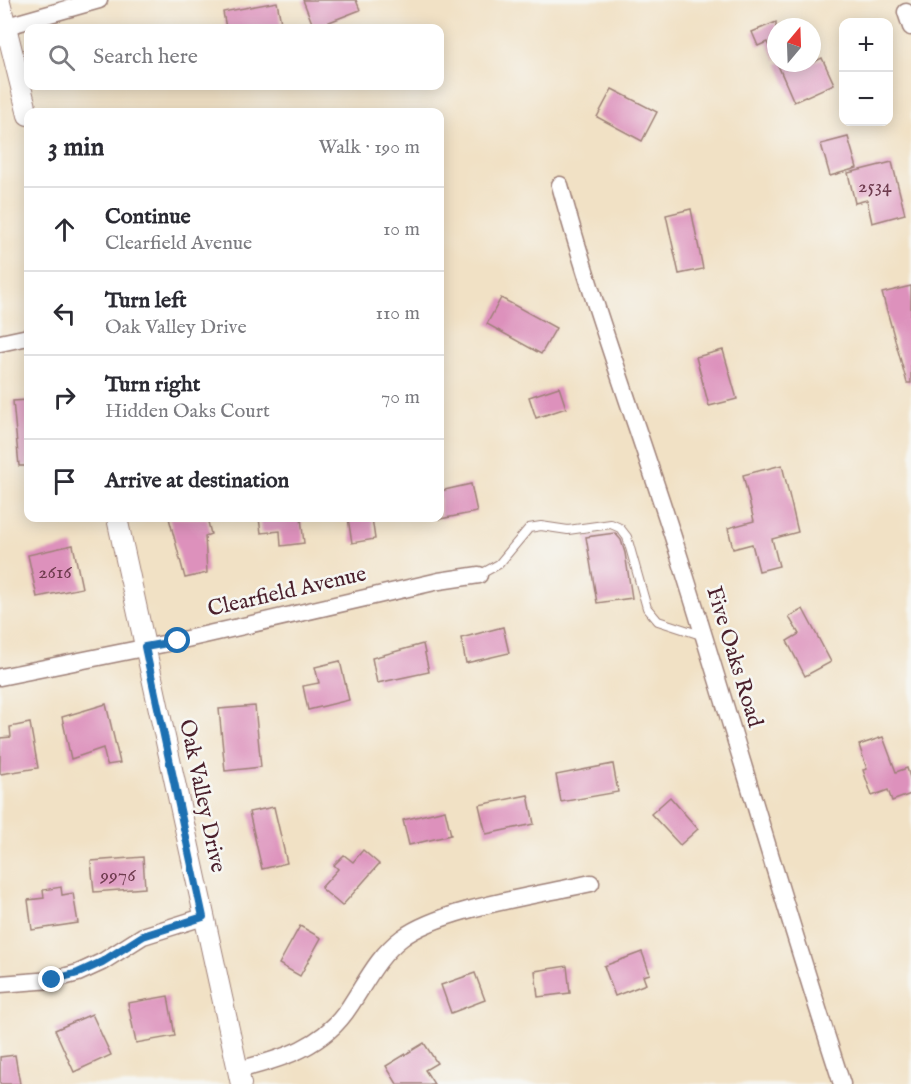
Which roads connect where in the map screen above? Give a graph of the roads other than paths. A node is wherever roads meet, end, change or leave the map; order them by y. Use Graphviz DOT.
graph roads {
  1 [pos="99,0"];
  2 [pos="0,3"];
  3 [pos="3,27"];
  4 [pos="26,108"];
  5 [pos="560,185"];
  6 [pos="24,338"];
  7 [pos="0,344"];
  8 [pos="118,522"];
  9 [pos="479,575"];
  10 [pos="704,636"];
  11 [pos="145,647"];
  12 [pos="0,677"];
  13 [pos="591,883"];
  14 [pos="203,917"];
  15 [pos="0,984"];
  16 [pos="240,1077"];
  17 [pos="842,1084"];
  1 -- 3 [label="street"];
  2 -- 3 [label="street"];
  3 -- 4 [label="street"];
  5 -- 10 [label="street, Five Oaks Road"];
  6 -- 7 [label="street"];
  8 -- 11 [label="street, Oak Valley Drive"];
  9 -- 10 [label="lane"];
  9 -- 11 [label="street, Clearfield Avenue"];
  10 -- 17 [label="street, Five Oaks Road"];
  11 -- 12 [label="street, Clearfield Avenue"];
  11 -- 14 [label="street, Oak Valley Drive"];
  13 -- 16 [label="street"];
  14 -- 15 [label="street"];
  14 -- 16 [label="street, Oak Valley Drive"];
}
